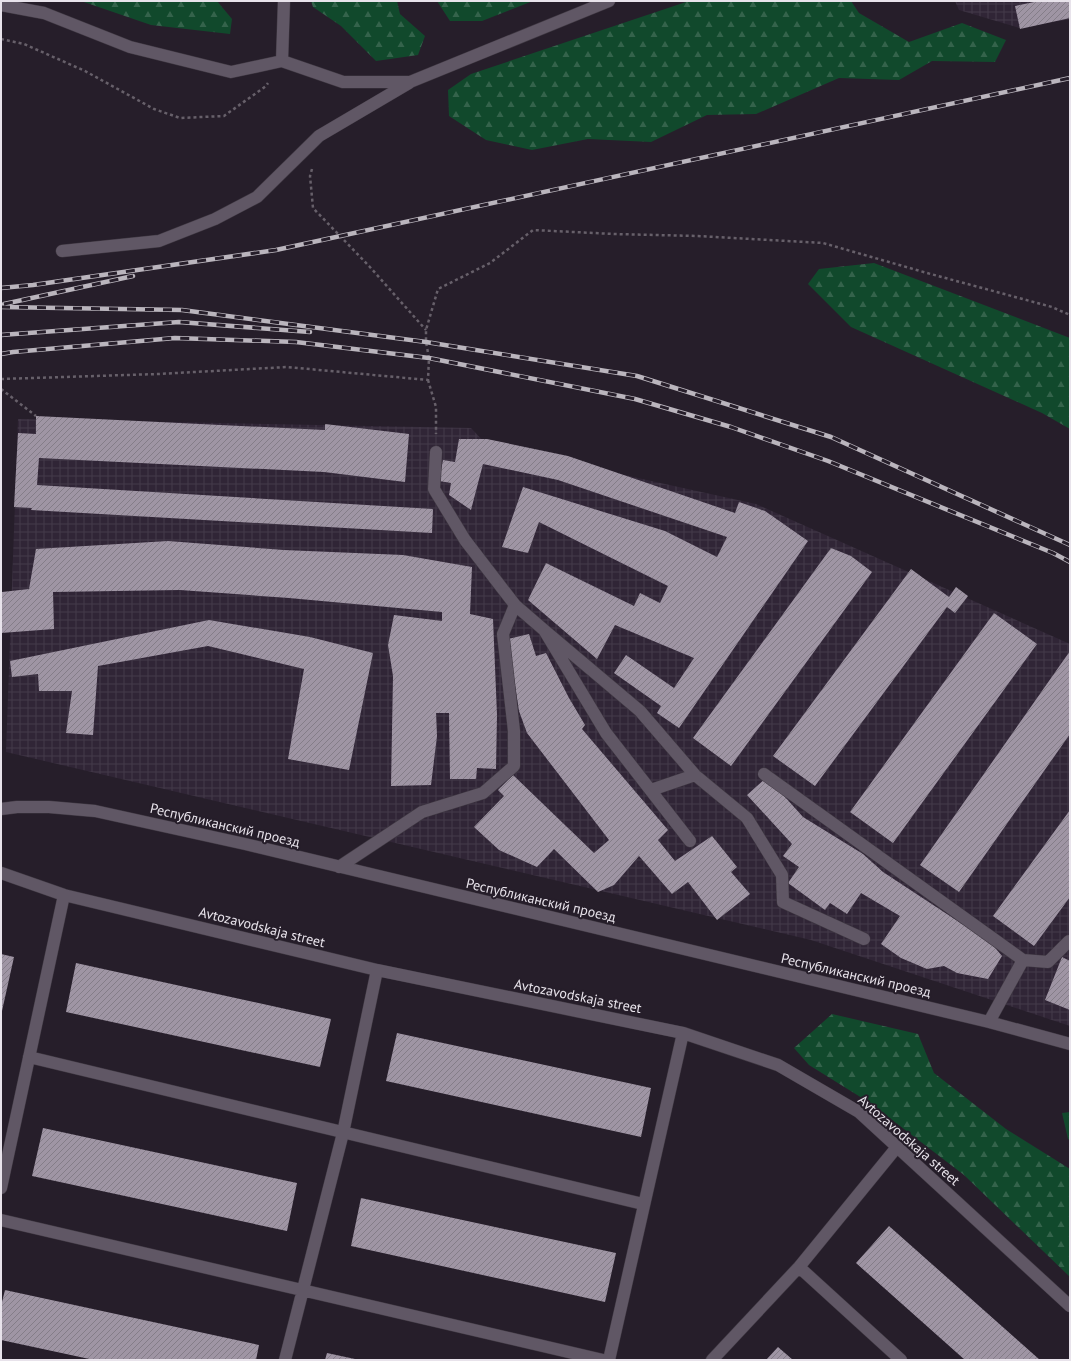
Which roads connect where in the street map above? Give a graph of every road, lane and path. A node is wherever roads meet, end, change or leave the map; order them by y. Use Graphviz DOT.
graph roads {
  1 [pos="284,1"];
  2 [pos="610,1"];
  3 [pos="1,5"];
  4 [pos="1,39"];
  5 [pos="282,61"];
  6 [pos="410,82"];
  7 [pos="319,136"];
  8 [pos="62,251"];
  9 [pos="1070,315"];
  10 [pos="426,330"];
  11 [pos="1,379"];
  12 [pos="428,380"];
  13 [pos="1,389"];
  14 [pos="36,416"];
  15 [pos="436,452"];
  16 [pos="515,606"];
  17 [pos="544,630"];
  18 [pos="764,774"];
  19 [pos="695,775"];
  20 [pos="651,790"];
  21 [pos="1,809"];
  22 [pos="690,841"];
  23 [pos="339,867"];
  24 [pos="1,873"];
  25 [pos="64,895"];
  26 [pos="864,939"];
  27 [pos="1070,941"];
  28 [pos="1023,960"];
  29 [pos="377,970"];
  30 [pos="989,1022"];
  31 [pos="683,1032"];
  32 [pos="1070,1044"];
  33 [pos="29,1057"];
  34 [pos="343,1133"];
  35 [pos="897,1147"];
  36 [pos="1,1188"];
  37 [pos="643,1204"];
  38 [pos="1,1220"];
  39 [pos="799,1267"];
  40 [pos="303,1290"];
  41 [pos="1070,1306"];
  42 [pos="285,1360"];
  43 [pos="603,1360"];
  44 [pos="609,1360"];
  45 [pos="712,1360"];
  46 [pos="901,1360"];
  1 -- 5 [label="street"];
  2 -- 6 [label="street"];
  3 -- 5 [label="street"];
  4 -- 5 [label="path"];
  5 -- 6 [label="street"];
  6 -- 7 [label="street"];
  7 -- 8 [label="street"];
  7 -- 10 [label="path"];
  9 -- 10 [label="path"];
  10 -- 12 [label="path"];
  11 -- 12 [label="path"];
  12 -- 15 [label="path"];
  13 -- 14 [label="path"];
  15 -- 16 [label="street"];
  16 -- 17 [label="street"];
  16 -- 23 [label="street"];
  17 -- 19 [label="street"];
  17 -- 20 [label="street"];
  18 -- 28 [label="street"];
  19 -- 20 [label="street"];
  19 -- 26 [label="street"];
  20 -- 22 [label="street"];
  21 -- 23 [label="street, Республиканский проезд"];
  23 -- 30 [label="street, Республиканский проезд"];
  24 -- 25 [label="street, Avtozavodskaja street"];
  25 -- 29 [label="street, Avtozavodskaja street"];
  25 -- 33 [label="street"];
  27 -- 28 [label="street"];
  28 -- 30 [label="street"];
  29 -- 31 [label="street, Avtozavodskaja street"];
  29 -- 34 [label="street"];
  30 -- 32 [label="street, Республиканский проезд"];
  31 -- 35 [label="street, Avtozavodskaja street"];
  31 -- 37 [label="street"];
  33 -- 34 [label="street"];
  33 -- 36 [label="street"];
  34 -- 37 [label="street"];
  34 -- 40 [label="street"];
  35 -- 39 [label="street"];
  35 -- 41 [label="street, Avtozavodskaja street"];
  37 -- 44 [label="street"];
  38 -- 40 [label="street"];
  39 -- 45 [label="street"];
  39 -- 46 [label="street"];
  40 -- 42 [label="street"];
  40 -- 43 [label="street"];
}
